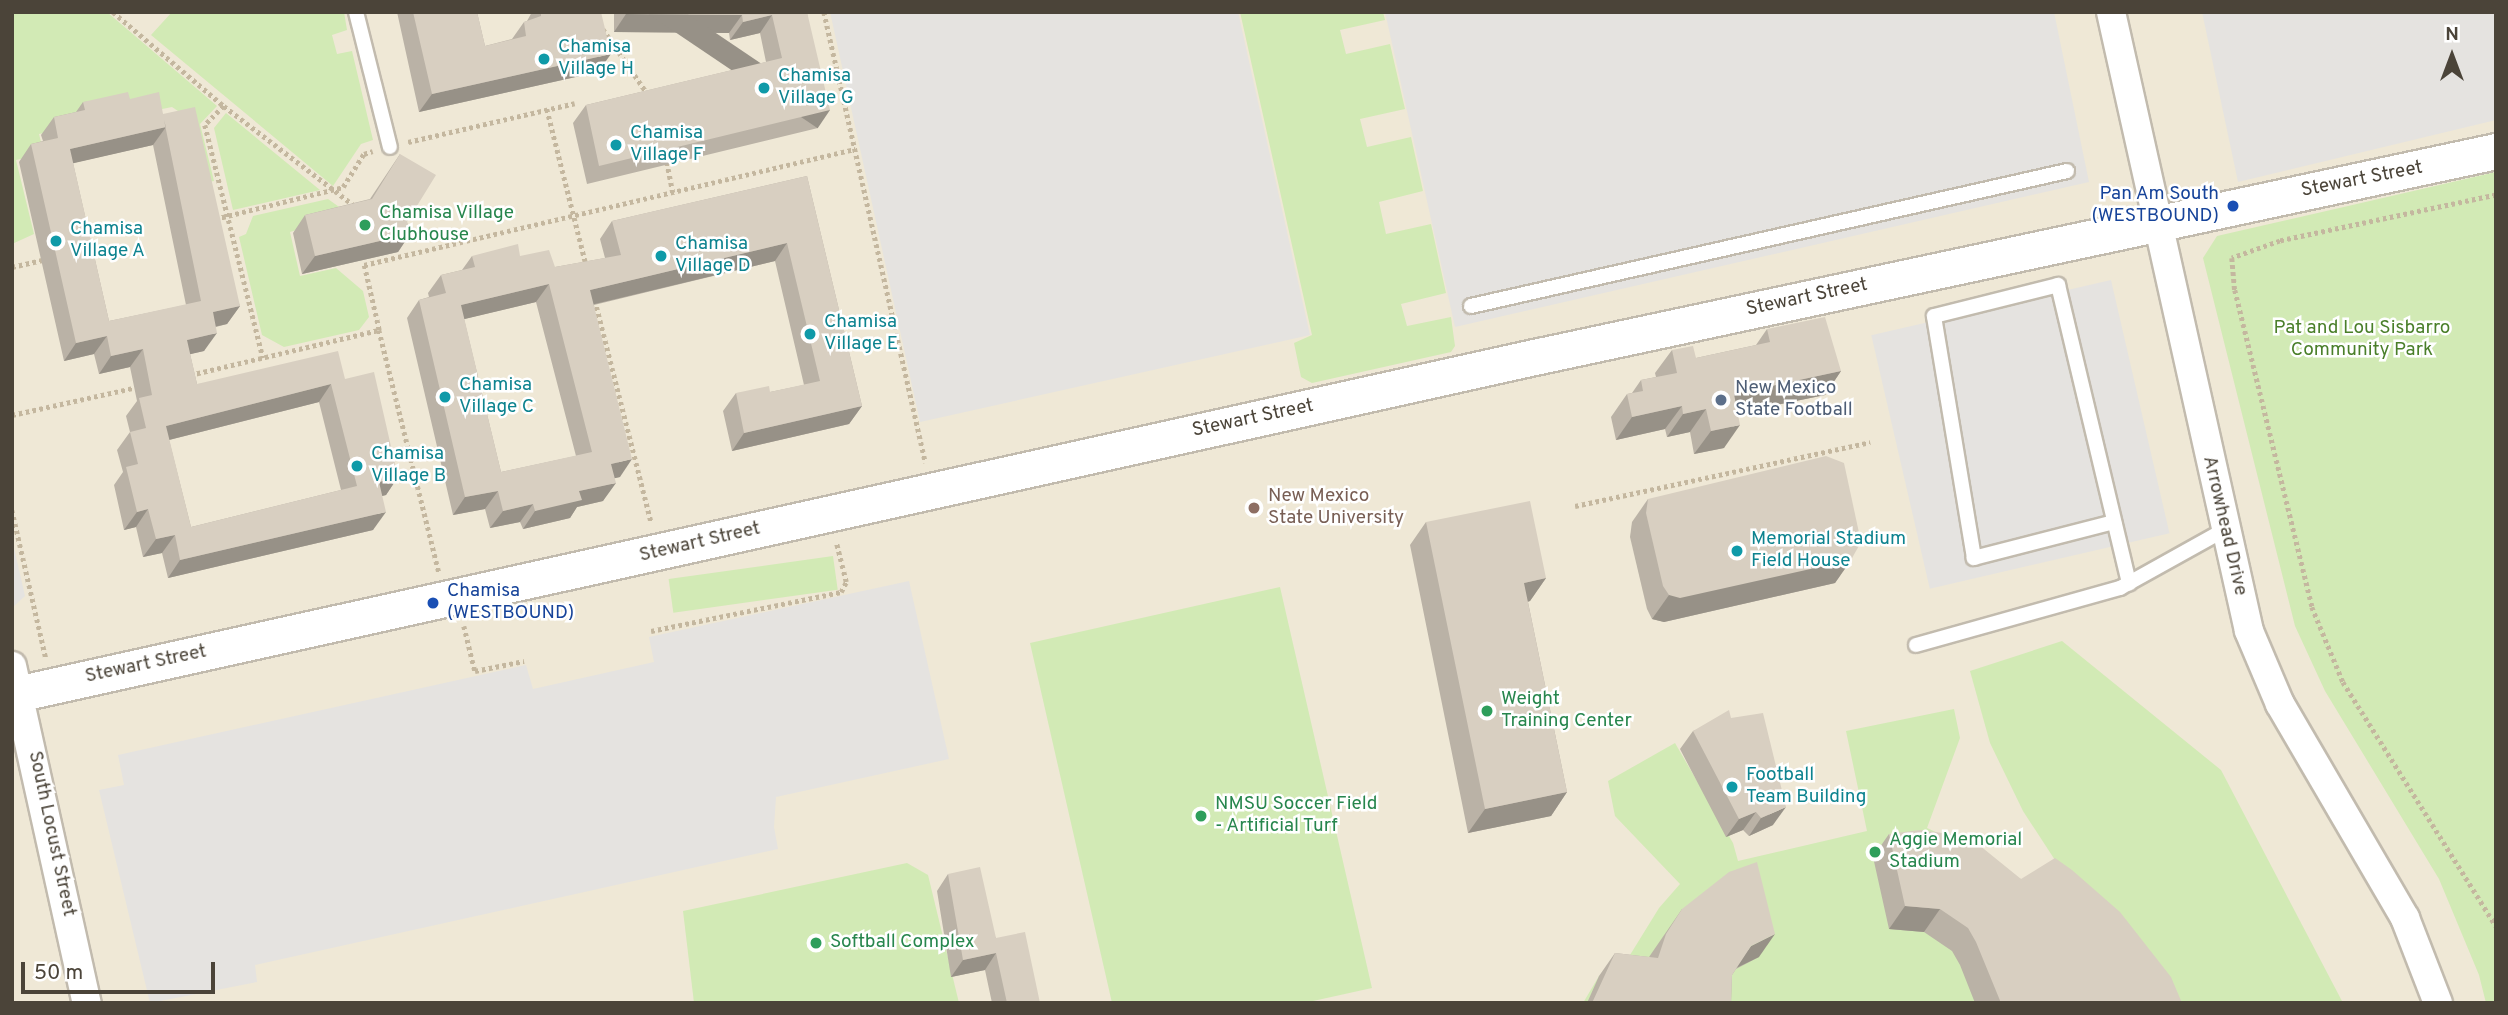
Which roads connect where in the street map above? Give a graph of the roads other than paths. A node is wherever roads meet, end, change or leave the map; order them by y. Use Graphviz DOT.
graph roads {
  1 [pos="356,12"];
  2 [pos="2110,12"];
  3 [pos="390,146"];
  4 [pos="2496,151"];
  5 [pos="2067,171"];
  6 [pos="2156,221"];
  7 [pos="1471,306"];
  8 [pos="2114,523"];
  9 [pos="2224,530"];
  10 [pos="2129,584"];
  11 [pos="1916,645"];
  12 [pos="15,685"];
  13 [pos="87,1003"];
  14 [pos="2438,1003"];
  1 -- 3 [label="lane"];
  2 -- 6 [label="street, Arrowhead Drive"];
  4 -- 6 [label="street, Stewart Street"];
  5 -- 7 [label="lane"];
  6 -- 9 [label="street, Arrowhead Drive"];
  6 -- 12 [label="street, Stewart Street"];
  8 -- 8 [label="lane"];
  8 -- 10 [label="lane"];
  9 -- 10 [label="lane"];
  9 -- 14 [label="street, Arrowhead Drive"];
  10 -- 11 [label="lane"];
  12 -- 13 [label="street, South Locust Street"];
}
